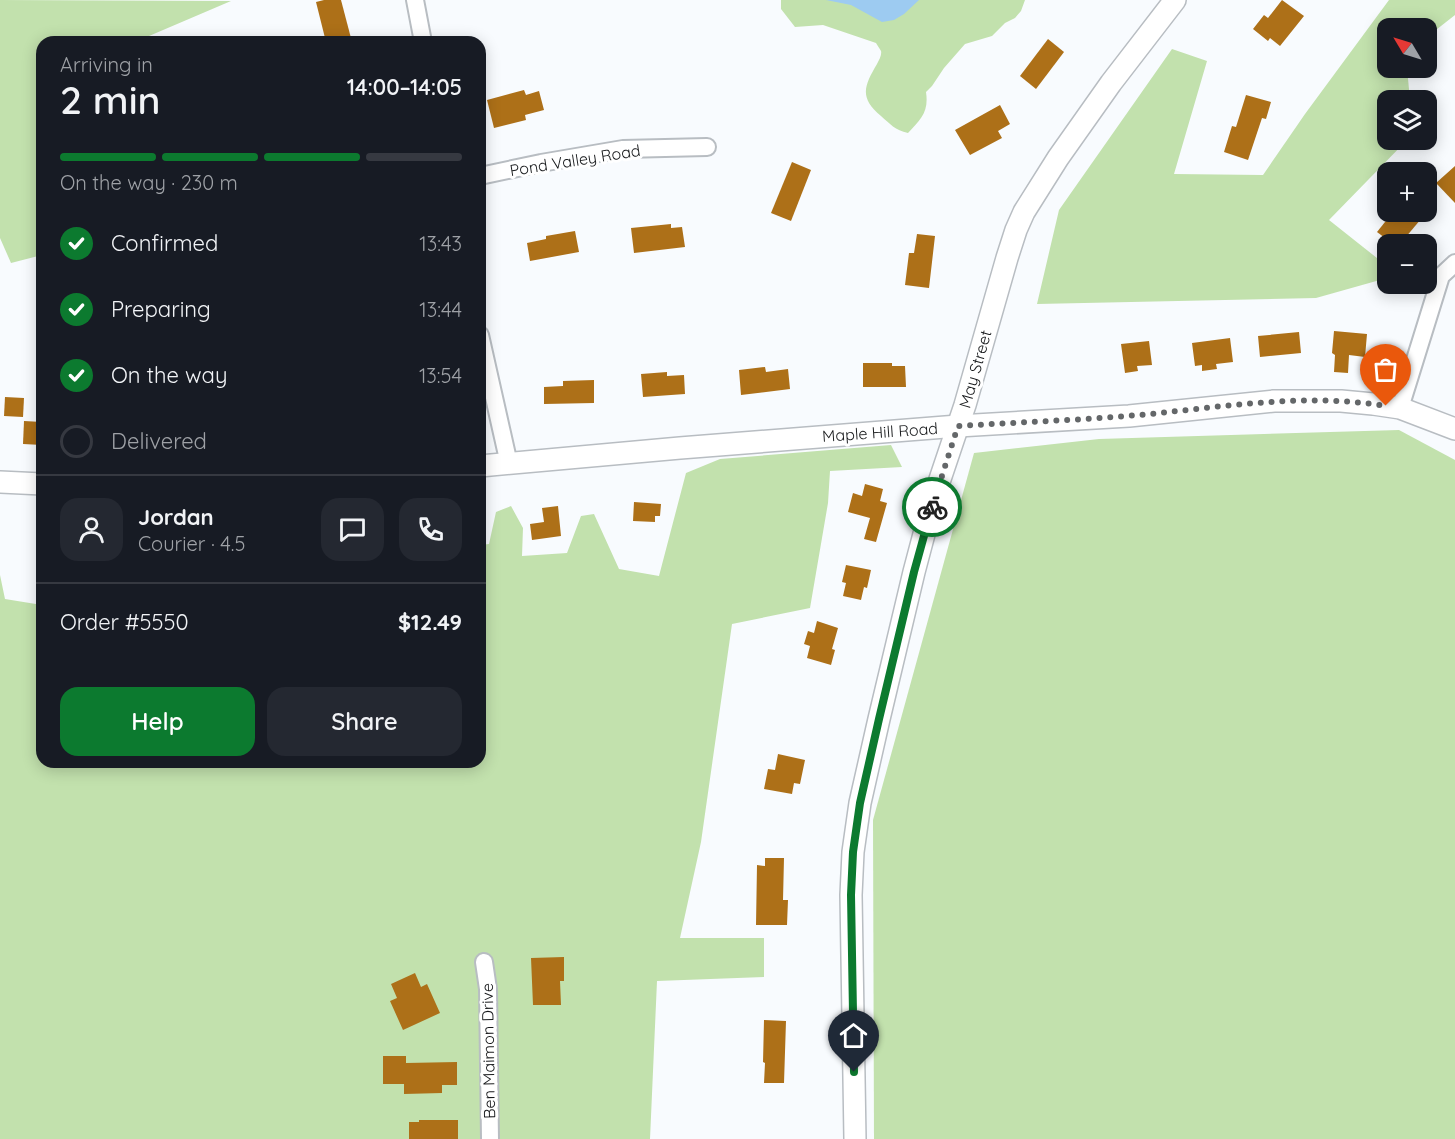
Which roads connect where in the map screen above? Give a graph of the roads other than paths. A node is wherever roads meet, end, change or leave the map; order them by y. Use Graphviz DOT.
graph roads {
  1 [pos="416,0"];
  2 [pos="1175,0"];
  3 [pos="422,36"];
  4 [pos="707,147"];
  5 [pos="486,175"];
  6 [pos="1455,263"];
  7 [pos="486,362"];
  8 [pos="1400,408"];
  9 [pos="958,426"];
  10 [pos="1455,429"];
  11 [pos="509,464"];
  12 [pos="486,466"];
  13 [pos="0,482"];
  14 [pos="36,484"];
  15 [pos="484,962"];
  16 [pos="490,1139"];
  17 [pos="855,1139"];
  1 -- 3 [label="street"];
  2 -- 9 [label="street, May Street"];
  4 -- 5 [label="street, Pond Valley Road"];
  6 -- 8 [label="street"];
  7 -- 11 [label="street"];
  8 -- 9 [label="street, Maple Hill Road"];
  8 -- 10 [label="street, Maple Hill Road"];
  9 -- 11 [label="street, Maple Hill Road"];
  9 -- 17 [label="street, May Street"];
  11 -- 12 [label="street, Maple Hill Road"];
  13 -- 14 [label="street"];
  15 -- 16 [label="street, Ben Maimon Drive"];
}
